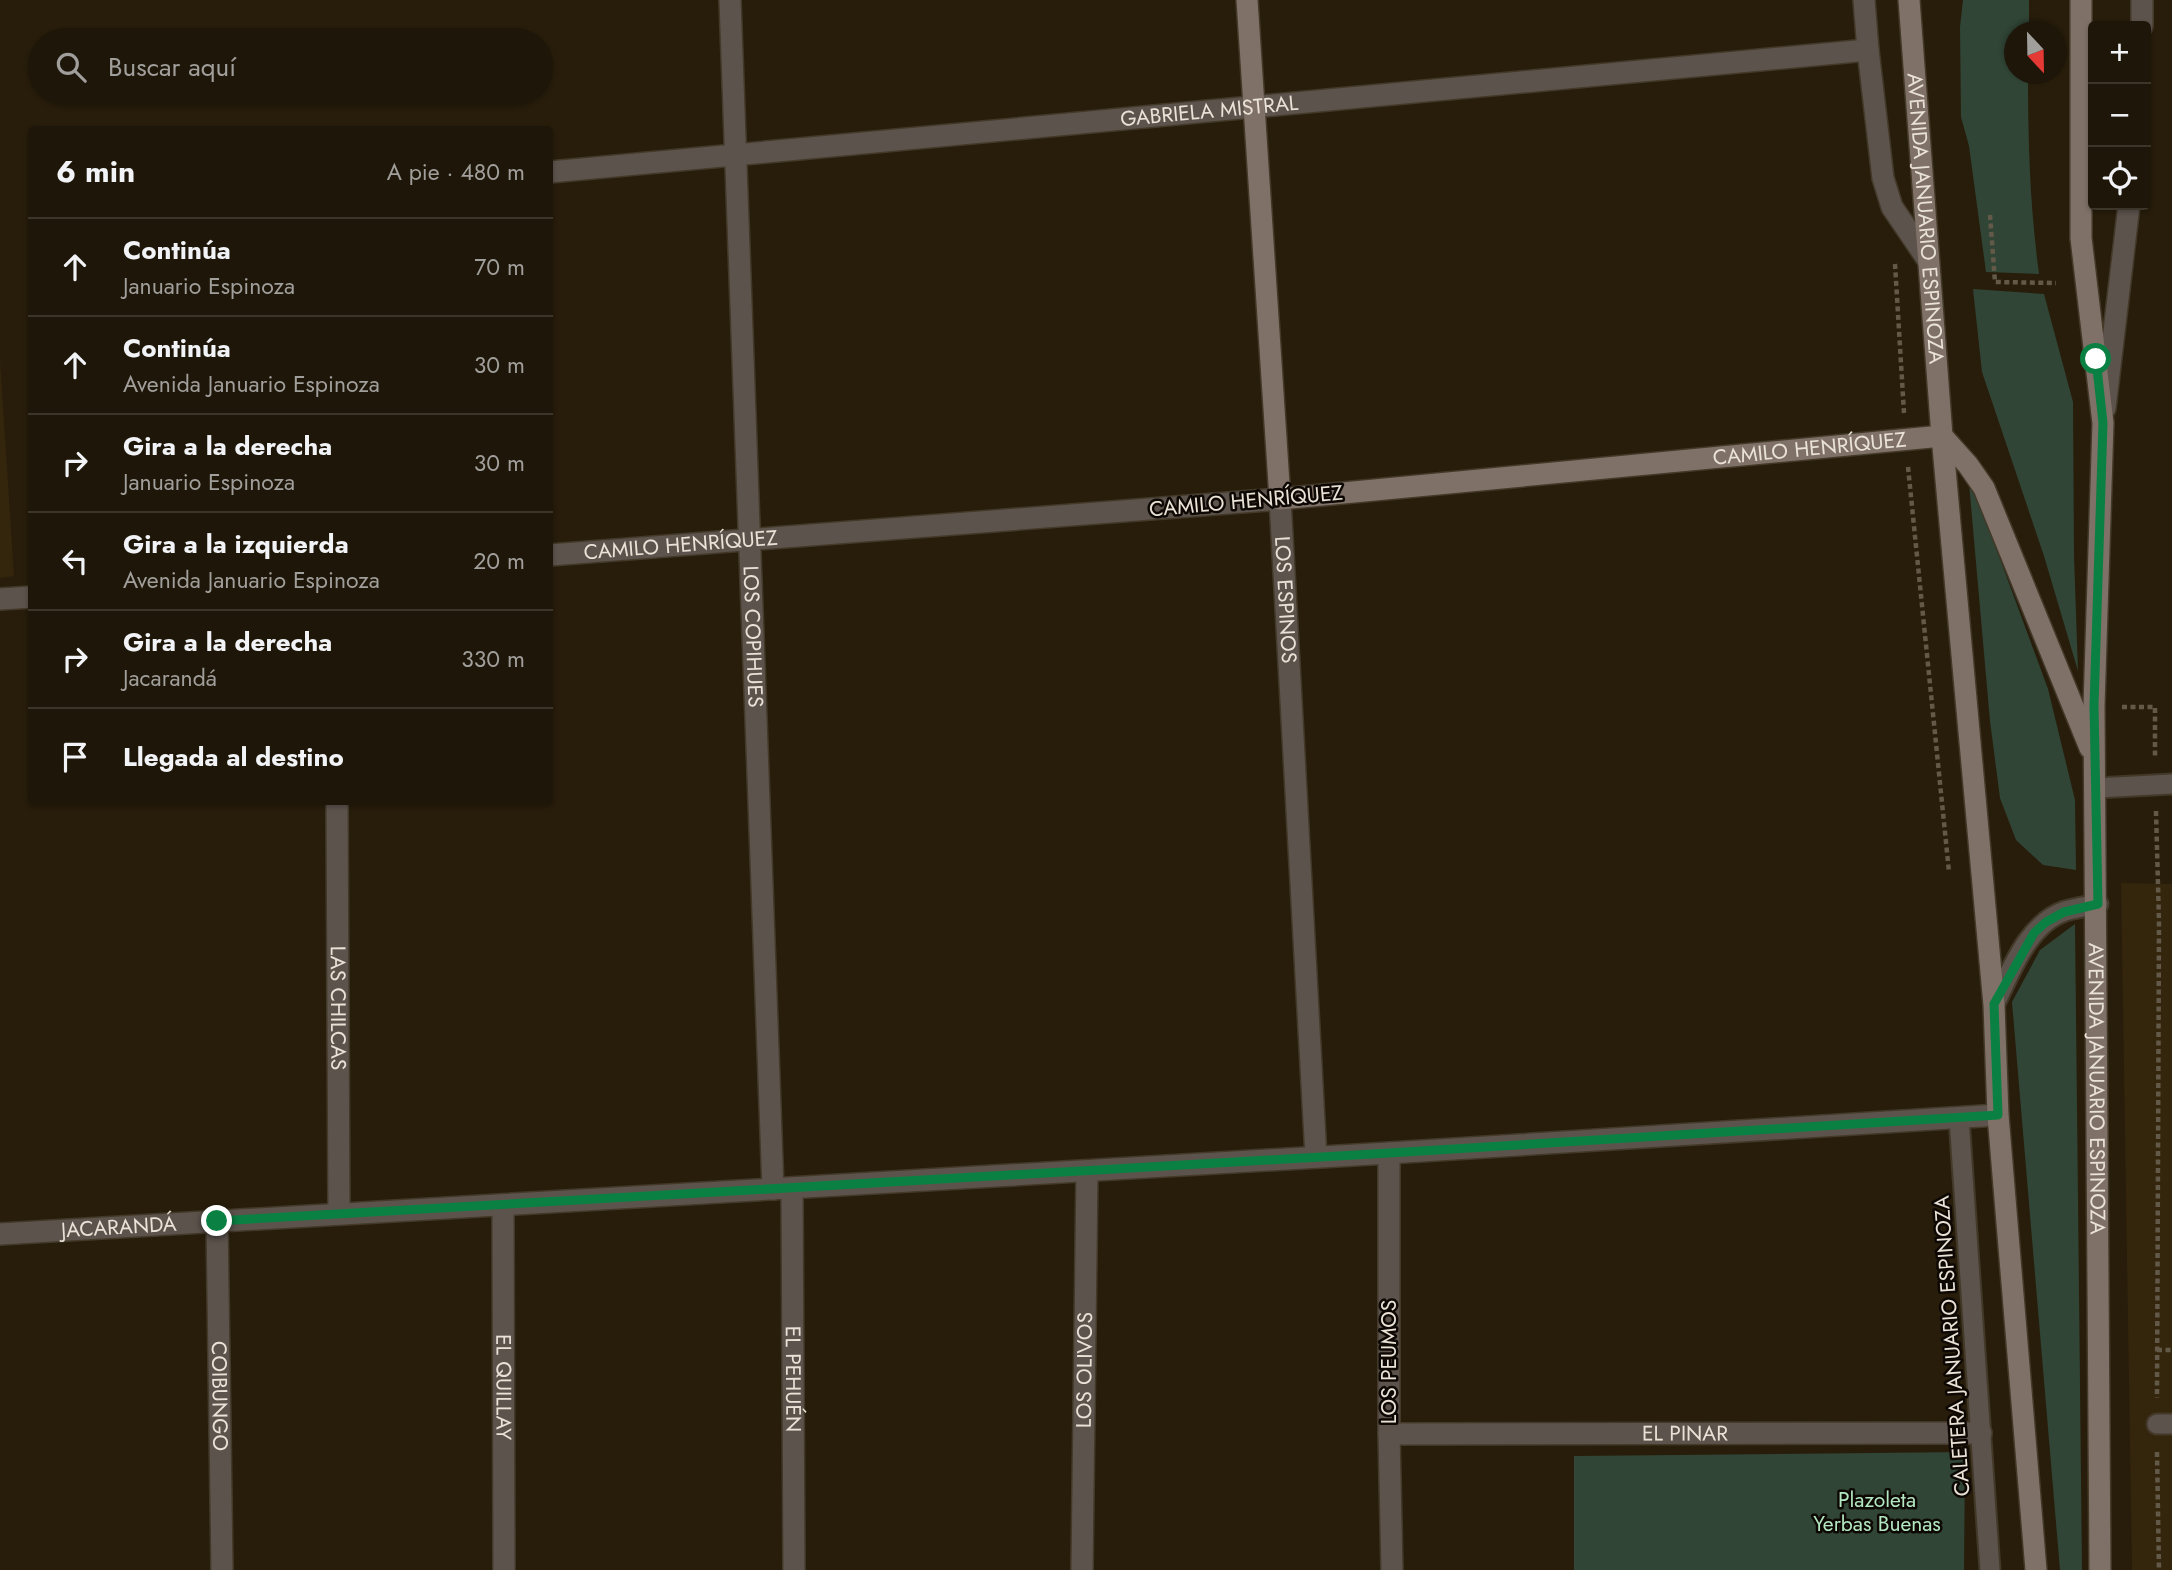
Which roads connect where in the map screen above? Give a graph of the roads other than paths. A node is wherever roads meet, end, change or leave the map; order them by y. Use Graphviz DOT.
graph roads {
  1 [pos="730,0"];
  2 [pos="1247,0"];
  3 [pos="1864,0"];
  4 [pos="1909,0"];
  5 [pos="2081,0"];
  6 [pos="2142,0"];
  7 [pos="2142,21"];
  8 [pos="1868,50"];
  9 [pos="1254,105"];
  10 [pos="735,155"];
  11 [pos="553,172"];
  12 [pos="2128,210"];
  13 [pos="1928,260"];
  14 [pos="2103,423"];
  15 [pos="1942,436"];
  16 [pos="1280,499"];
  17 [pos="749,539"];
  18 [pos="553,555"];
  19 [pos="28,597"];
  20 [pos="0,599"];
  21 [pos="2095,760"];
  22 [pos="2163,784"];
  23 [pos="2096,788"];
  24 [pos="337,805"];
  25 [pos="2098,904"];
  26 [pos="1994,1004"];
  27 [pos="1998,1115"];
  28 [pos="1959,1118"];
  29 [pos="1389,1153"];
  30 [pos="1316,1157"];
  31 [pos="1087,1171"];
  32 [pos="782,1189"];
  33 [pos="503,1205"];
  34 [pos="339,1214"];
  35 [pos="217,1221"];
  36 [pos="0,1234"];
  37 [pos="1981,1433"];
  38 [pos="1389,1434"];
  39 [pos="222,1570"];
  40 [pos="504,1570"];
  41 [pos="794,1570"];
  42 [pos="1082,1570"];
  43 [pos="1392,1570"];
  44 [pos="1990,1570"];
  45 [pos="2036,1570"];
  46 [pos="2101,1570"];
  1 -- 10 [label="street, LOS COPIHUES"];
  2 -- 9 [label="main road, LOS ESPINOS"];
  3 -- 8 [label="street"];
  4 -- 13 [label="main road, AVENIDA JANUARIO ESPINOZA"];
  5 -- 14 [label="main road"];
  6 -- 7 [label="street"];
  8 -- 9 [label="street, GABRIELA MISTRAL"];
  8 -- 13 [label="street"];
  9 -- 10 [label="street, GABRIELA MISTRAL"];
  9 -- 16 [label="main road, LOS ESPINOS"];
  10 -- 11 [label="street, GABRIELA MISTRAL"];
  10 -- 17 [label="street, LOS COPIHUES"];
  12 -- 14 [label="street"];
  13 -- 15 [label="main road, AVENIDA JANUARIO ESPINOZA"];
  14 -- 21 [label="main road"];
  15 -- 16 [label="main road, CAMILO HENRÍQUEZ"];
  15 -- 21 [label="main road, AVENIDA JANUARIO ESPINOZA"];
  15 -- 26 [label="main road, AVENIDA JANUARIO ESPINOZA"];
  16 -- 17 [label="street, CAMILO HENRÍQUEZ"];
  16 -- 30 [label="street, LOS ESPINOS"];
  17 -- 18 [label="street, CAMILO HENRÍQUEZ"];
  17 -- 32 [label="street, LOS COPIHUES"];
  19 -- 20 [label="street"];
  21 -- 23 [label="main road, AVENIDA JANUARIO ESPINOZA"];
  22 -- 23 [label="lane"];
  23 -- 25 [label="main road, AVENIDA JANUARIO ESPINOZA"];
  24 -- 34 [label="street, LAS CHILCAS"];
  25 -- 26 [label="lane"];
  25 -- 46 [label="main road, AVENIDA JANUARIO ESPINOZA"];
  26 -- 27 [label="main road, AVENIDA JANUARIO ESPINOZA"];
  27 -- 28 [label="street, JACARANDÁ"];
  27 -- 45 [label="main road, AVENIDA JANUARIO ESPINOZA"];
  28 -- 29 [label="street, JACARANDÁ"];
  28 -- 37 [label="lane, CALETERA JANUARIO ESPINOZA"];
  29 -- 30 [label="street, JACARANDÁ"];
  29 -- 38 [label="street, LOS PEUMOS"];
  30 -- 31 [label="street, JACARANDÁ"];
  31 -- 32 [label="street, JACARANDÁ"];
  31 -- 42 [label="street, LOS OLIVOS"];
  32 -- 33 [label="street, JACARANDÁ"];
  32 -- 41 [label="street, EL PEHUÉN"];
  33 -- 34 [label="street, JACARANDÁ"];
  33 -- 40 [label="street, EL QUILLAY"];
  34 -- 35 [label="street, JACARANDÁ"];
  35 -- 36 [label="street, JACARANDÁ"];
  35 -- 39 [label="street, COIBUNGO"];
  37 -- 38 [label="street, EL PINAR"];
  37 -- 44 [label="lane, CALETERA JANUARIO ESPINOZA"];
  38 -- 43 [label="street, LOS PEUMOS"];
}
